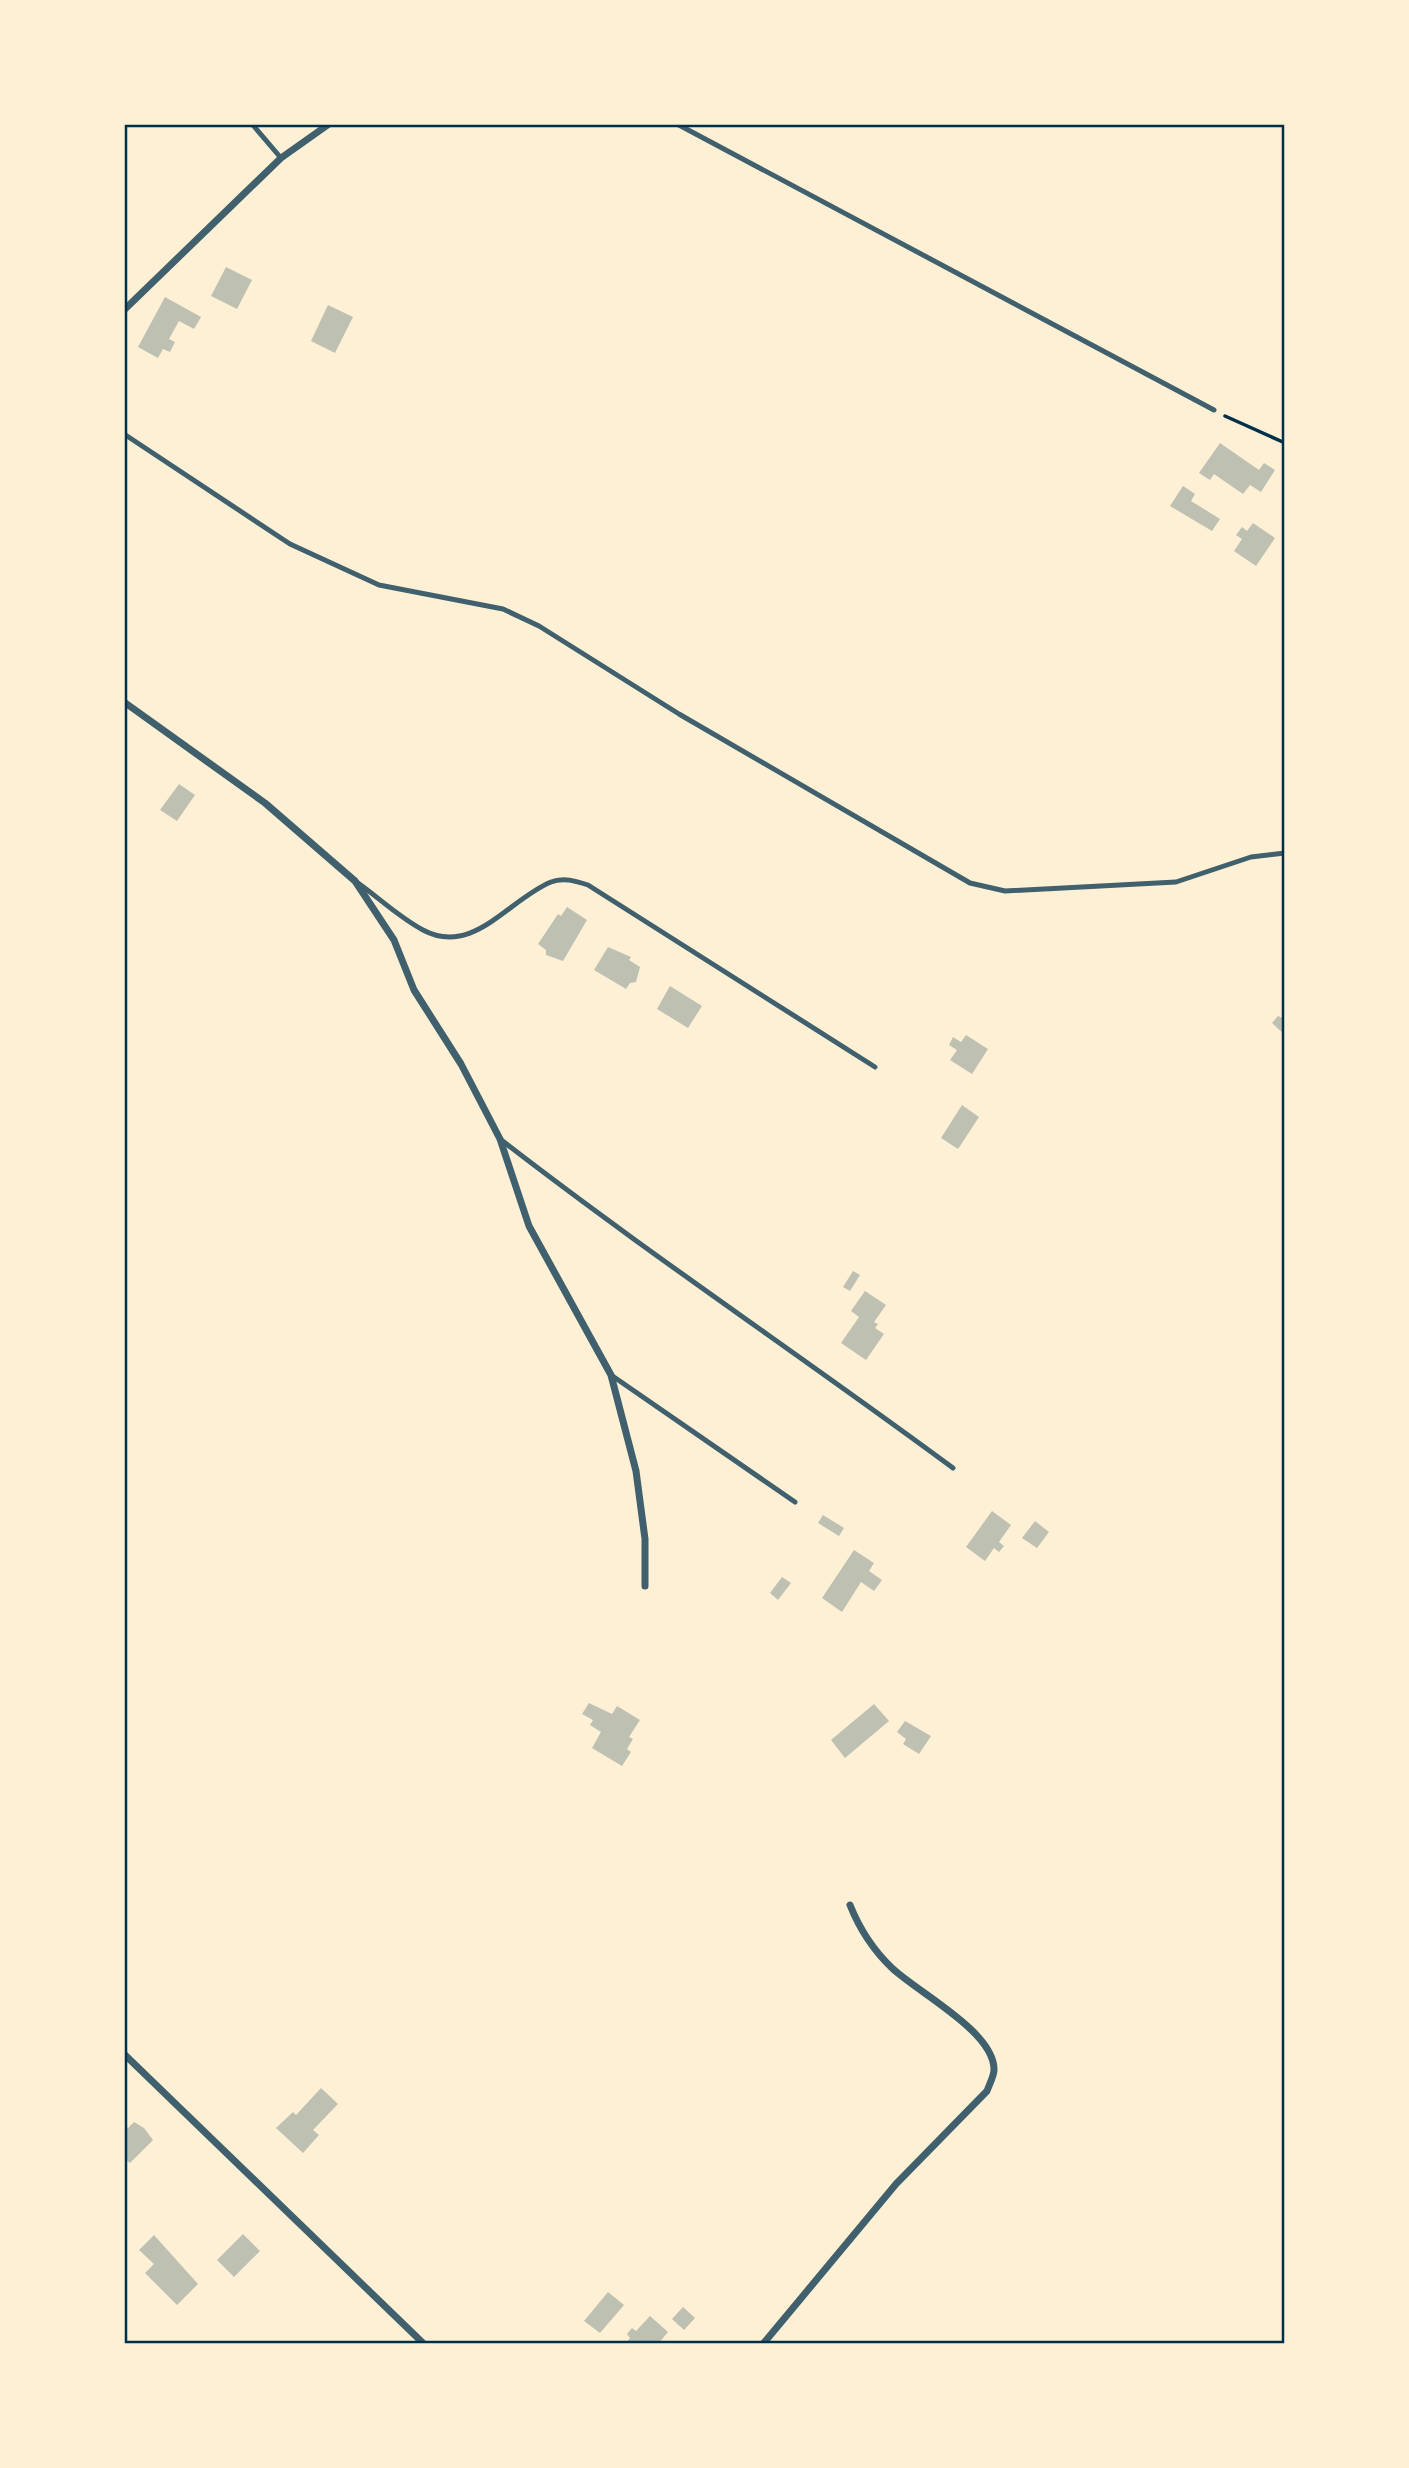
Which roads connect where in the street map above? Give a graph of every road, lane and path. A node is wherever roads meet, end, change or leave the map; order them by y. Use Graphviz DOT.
graph roads {
  1 [pos="252,124"];
  2 [pos="329,124"];
  3 [pos="677,124"];
  4 [pos="281,158"];
  5 [pos="124,310"];
  6 [pos="1213,410"];
  7 [pos="124,434"];
  8 [pos="1285,443"];
  9 [pos="124,702"];
  10 [pos="1285,853"];
  11 [pos="355,881"];
  12 [pos="875,1067"];
  13 [pos="500,1139"];
  14 [pos="611,1375"];
  15 [pos="953,1468"];
  16 [pos="795,1502"];
  17 [pos="645,1586"];
  18 [pos="850,1905"];
  19 [pos="124,2054"];
  20 [pos="424,2344"];
  21 [pos="763,2344"];
  1 -- 4 [label="lane"];
  2 -- 4 [label="street"];
  3 -- 6 [label="lane"];
  4 -- 5 [label="street"];
  6 -- 8 [label="path"];
  7 -- 10 [label="lane"];
  9 -- 11 [label="street"];
  11 -- 12 [label="lane"];
  11 -- 13 [label="street"];
  13 -- 14 [label="street"];
  13 -- 15 [label="lane"];
  14 -- 16 [label="lane"];
  14 -- 17 [label="street"];
  18 -- 21 [label="street"];
  19 -- 20 [label="street"];
}
